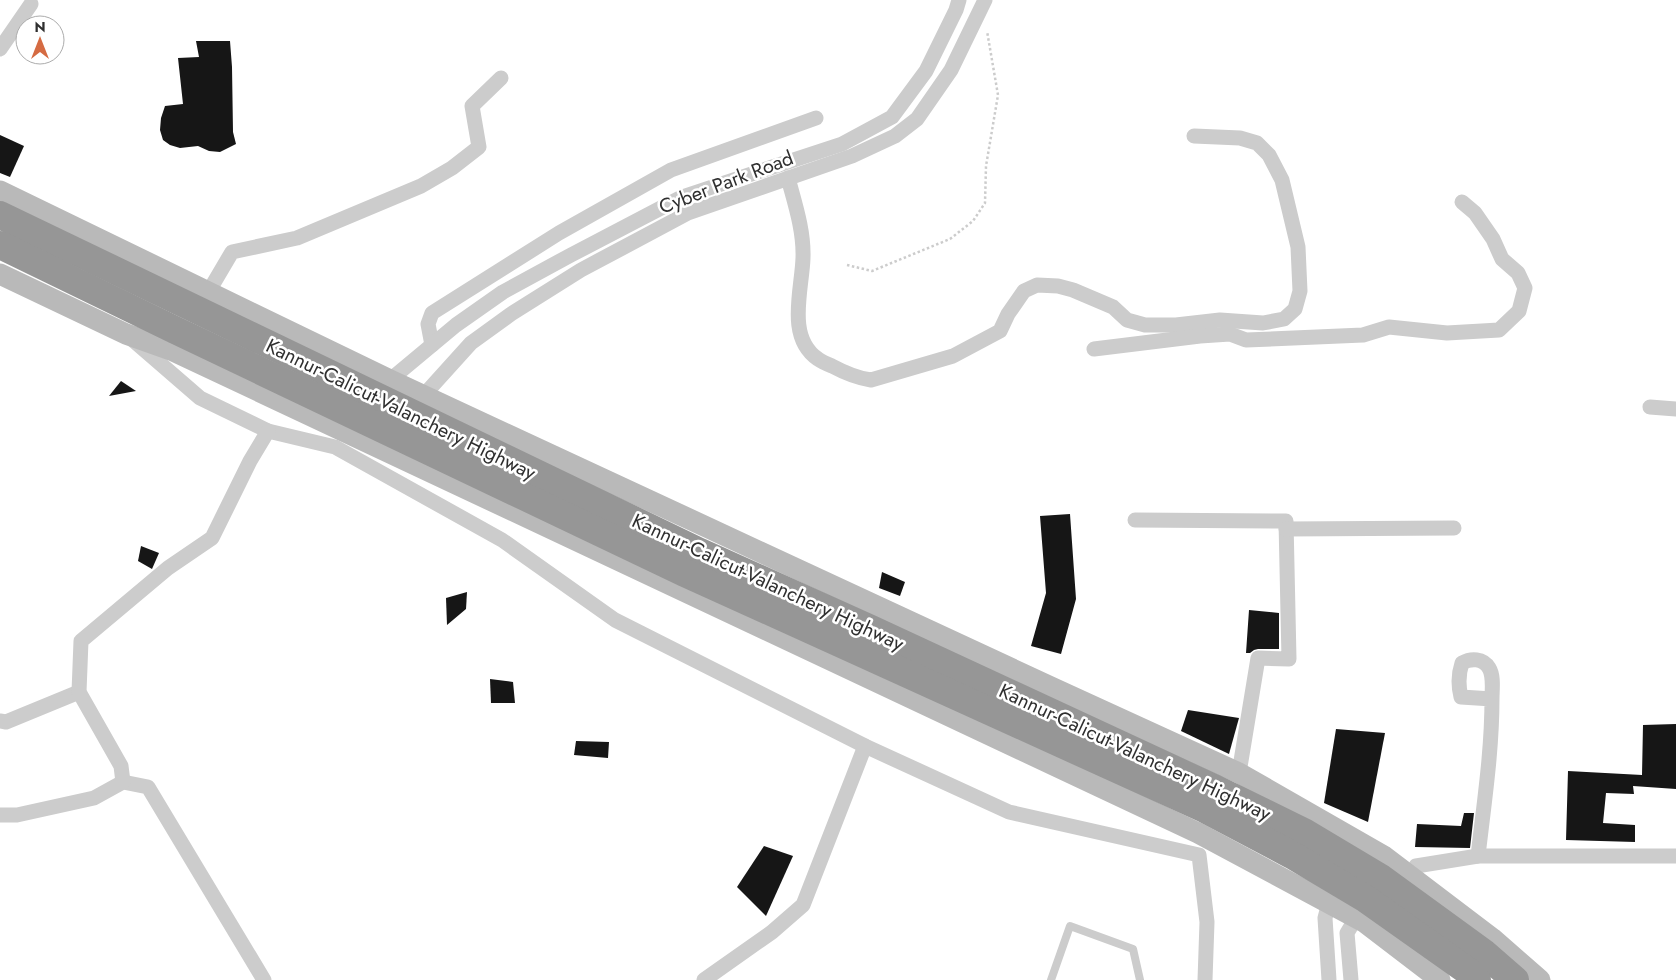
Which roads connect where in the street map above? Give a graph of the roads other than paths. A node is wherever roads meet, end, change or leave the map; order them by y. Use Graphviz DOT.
graph roads {
  1 [pos="959,0"];
  2 [pos="31,4"];
  3 [pos="984,4"];
  4 [pos="0,49"];
  5 [pos="501,78"];
  6 [pos="816,118"];
  7 [pos="1194,136"];
  8 [pos="788,178"];
  9 [pos="0,191"];
  10 [pos="1462,202"];
  11 [pos="0,215"];
  12 [pos="0,245"];
  13 [pos="0,275"];
  14 [pos="200,300"];
  15 [pos="1167,332"];
  16 [pos="126,334"];
  17 [pos="432,345"];
  18 [pos="1094,348"];
  19 [pos="390,380"];
  20 [pos="424,395"];
  21 [pos="1650,407"];
  22 [pos="1676,408"];
  23 [pos="268,431"];
  24 [pos="1135,520"];
  25 [pos="1454,528"];
  26 [pos="1286,529"];
  27 [pos="79,692"];
  28 [pos="1492,699"];
  29 [pos="0,721"];
  30 [pos="865,746"];
  31 [pos="1239,773"];
  32 [pos="123,782"];
  33 [pos="0,815"];
  34 [pos="1478,856"];
  35 [pos="1676,856"];
  36 [pos="1412,877"];
  37 [pos="1329,904"];
  38 [pos="1356,918"];
  39 [pos="1477,968"];
  40 [pos="264,980"];
  41 [pos="704,980"];
  42 [pos="1051,980"];
  43 [pos="1140,980"];
  44 [pos="1205,980"];
  45 [pos="1329,980"];
  46 [pos="1351,980"];
  47 [pos="1440,980"];
  48 [pos="1516,980"];
  49 [pos="1540,980"];
  1 -- 17 [label="street"];
  2 -- 4 [label="street"];
  3 -- 8 [label="street, Cyber Park Road"];
  5 -- 14 [label="street"];
  6 -- 17 [label="street"];
  7 -- 15 [label="street"];
  8 -- 15 [label="street"];
  8 -- 20 [label="street, Cyber Park Road"];
  9 -- 14 [label="street"];
  10 -- 15 [label="street"];
  11 -- 14 [label="highway, Kannur-Calicut-Valanchery Highway"];
  12 -- 39 [label="highway"];
  13 -- 16 [label="street"];
  14 -- 19 [label="street"];
  14 -- 39 [label="highway, Kannur-Calicut-Valanchery Highway"];
  15 -- 18 [label="street"];
  16 -- 23 [label="street"];
  16 -- 37 [label="street"];
  17 -- 19 [label="street"];
  19 -- 20 [label="street"];
  20 -- 31 [label="street"];
  21 -- 22 [label="street"];
  23 -- 27 [label="street"];
  23 -- 30 [label="street"];
  24 -- 26 [label="street"];
  25 -- 26 [label="street"];
  26 -- 31 [label="street"];
  27 -- 29 [label="street"];
  27 -- 32 [label="street"];
  28 -- 34 [label="street"];
  30 -- 41 [label="street"];
  30 -- 44 [label="street"];
  31 -- 36 [label="street"];
  32 -- 33 [label="street"];
  32 -- 40 [label="street"];
  34 -- 35 [label="street"];
  34 -- 36 [label="street"];
  36 -- 49 [label="street"];
  37 -- 38 [label="street"];
  37 -- 45 [label="street"];
  38 -- 46 [label="street"];
  38 -- 47 [label="street"];
  39 -- 48 [label="highway, Kannur-Calicut-Valanchery Highway"];
  42 -- 43 [label="lane"];
}
